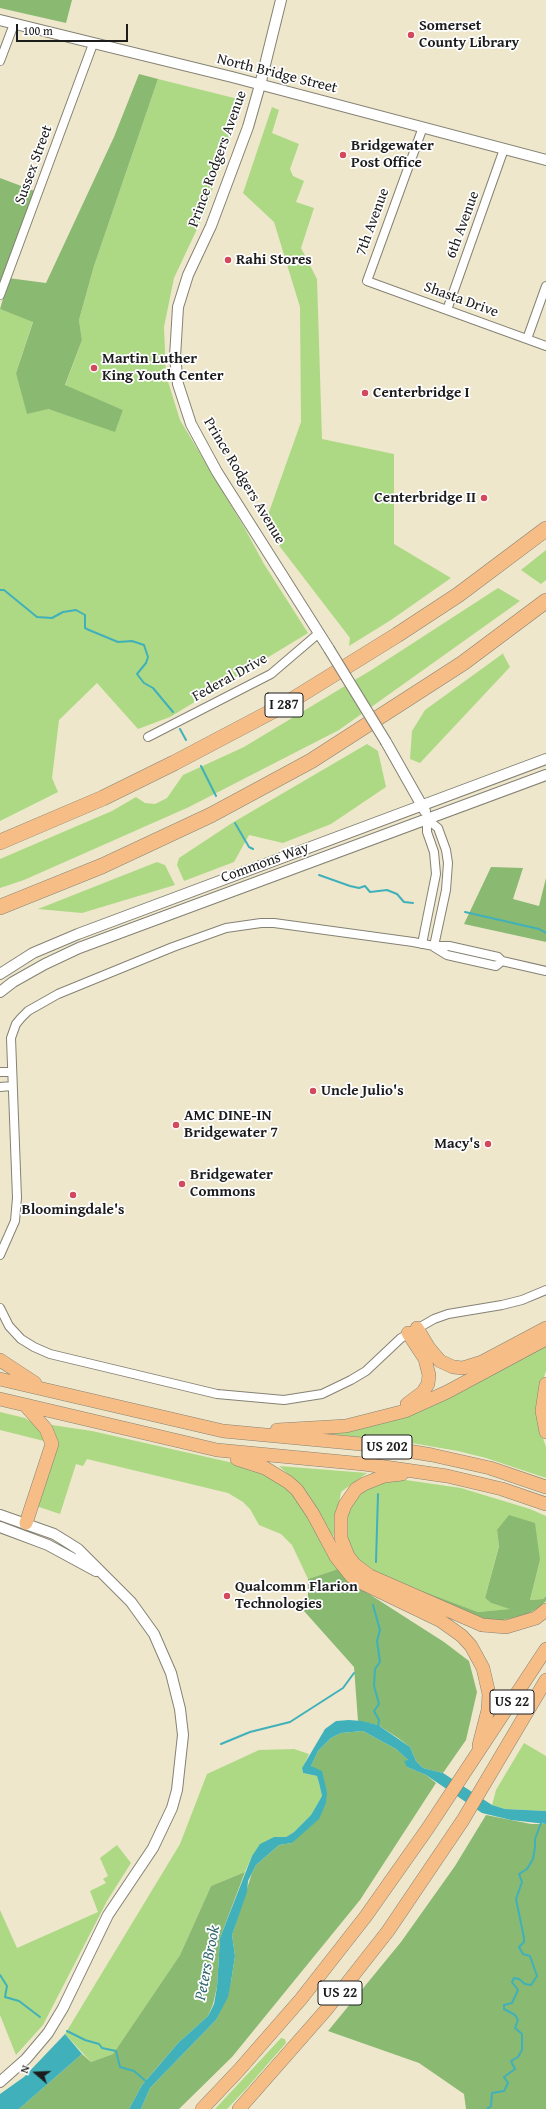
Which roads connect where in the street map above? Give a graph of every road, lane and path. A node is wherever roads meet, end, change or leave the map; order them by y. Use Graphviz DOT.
graph roads {
  1 [pos="282,0"];
  2 [pos="0,20"];
  3 [pos="14,24"];
  4 [pos="93,44"];
  5 [pos="0,61"];
  6 [pos="260,85"];
  7 [pos="423,127"];
  8 [pos="504,149"];
  9 [pos="546,160"];
  10 [pos="367,281"];
  11 [pos="546,286"];
  12 [pos="0,293"];
  13 [pos="447,310"];
  14 [pos="527,339"];
  15 [pos="546,346"];
  16 [pos="546,529"];
  17 [pos="546,601"];
  18 [pos="319,633"];
  19 [pos="148,737"];
  20 [pos="546,759"];
  21 [pos="546,775"];
  22 [pos="422,805"];
  23 [pos="427,818"];
  24 [pos="0,842"];
  25 [pos="0,907"];
  26 [pos="422,944"];
  27 [pos="434,946"];
  28 [pos="546,971"];
  29 [pos="0,974"];
  30 [pos="0,992"];
  31 [pos="0,1072"];
  32 [pos="11,1072"];
  33 [pos="12,1086"];
  34 [pos="0,1087"];
  35 [pos="0,1255"];
  36 [pos="546,1290"];
  37 [pos="0,1308"];
  38 [pos="546,1328"];
  39 [pos="413,1331"];
  40 [pos="546,1339"];
  41 [pos="0,1360"];
  42 [pos="0,1379"];
  43 [pos="546,1384"];
  44 [pos="49,1390"];
  45 [pos="0,1399"];
  46 [pos="25,1405"];
  47 [pos="365,1422"];
  48 [pos="223,1431"];
  49 [pos="546,1432"];
  50 [pos="217,1450"];
  51 [pos="413,1471"];
  52 [pos="546,1487"];
  53 [pos="546,1504"];
  54 [pos="0,1514"];
  55 [pos="26,1523"];
  56 [pos="0,1527"];
  57 [pos="106,1576"];
  58 [pos="546,1610"];
  59 [pos="546,1649"];
  60 [pos="546,1680"];
  61 [pos="477,1754"];
  62 [pos="0,2082"];
  63 [pos="202,2109"];
  64 [pos="239,2109"];
  1 -- 6 [label="street, Prince Rodgers Avenue"];
  2 -- 3 [label="street, North Bridge Street"];
  3 -- 4 [label="street, North Bridge Street"];
  3 -- 5 [label="street"];
  4 -- 6 [label="street, North Bridge Street"];
  4 -- 12 [label="street, Sussex Street"];
  6 -- 7 [label="street, North Bridge Street"];
  6 -- 18 [label="street, Prince Rodgers Avenue"];
  7 -- 8 [label="street, North Bridge Street"];
  7 -- 10 [label="street, 7th Avenue"];
  8 -- 9 [label="street, North Bridge Street"];
  8 -- 13 [label="street, 6th Avenue"];
  10 -- 13 [label="street, Shasta Drive"];
  11 -- 14 [label="street"];
  13 -- 14 [label="street, Shasta Drive"];
  14 -- 15 [label="street, Shasta Drive"];
  16 -- 24 [label="highway, I 287"];
  17 -- 25 [label="highway"];
  18 -- 19 [label="street, Federal Drive"];
  18 -- 22 [label="street, Prince Rodgers Avenue, bridge"];
  20 -- 22 [label="street, Commons Way"];
  21 -- 23 [label="street, Commons Way"];
  22 -- 23 [label="street, Prince Rodgers Avenue"];
  22 -- 29 [label="street, Commons Way"];
  23 -- 26 [label="street, Prince Rodgers Avenue"];
  23 -- 27 [label="street, Prince Rodgers Avenue"];
  23 -- 30 [label="street, Commons Way"];
  26 -- 27 [label="street"];
  26 -- 32 [label="street"];
  27 -- 28 [label="street"];
  31 -- 32 [label="street"];
  32 -- 33 [label="street"];
  33 -- 34 [label="street"];
  33 -- 35 [label="street"];
  36 -- 39 [label="street"];
  37 -- 39 [label="street"];
  38 -- 39 [label="highway"];
  39 -- 47 [label="highway"];
  40 -- 47 [label="highway"];
  41 -- 44 [label="highway"];
  42 -- 44 [label="highway, US 202"];
  43 -- 49 [label="highway"];
  44 -- 48 [label="highway, US 202"];
  45 -- 46 [label="highway, US 202"];
  46 -- 50 [label="highway, US 202"];
  46 -- 55 [label="highway"];
  47 -- 48 [label="highway"];
  48 -- 52 [label="highway, US 202"];
  50 -- 51 [label="highway, US 202"];
  50 -- 61 [label="highway"];
  51 -- 53 [label="highway, US 202"];
  51 -- 58 [label="highway"];
  54 -- 55 [label="street"];
  55 -- 57 [label="street"];
  56 -- 57 [label="street"];
  57 -- 62 [label="street"];
  59 -- 61 [label="highway, US 22"];
  60 -- 64 [label="highway, US 22"];
  61 -- 63 [label="highway, US 22"];
}
